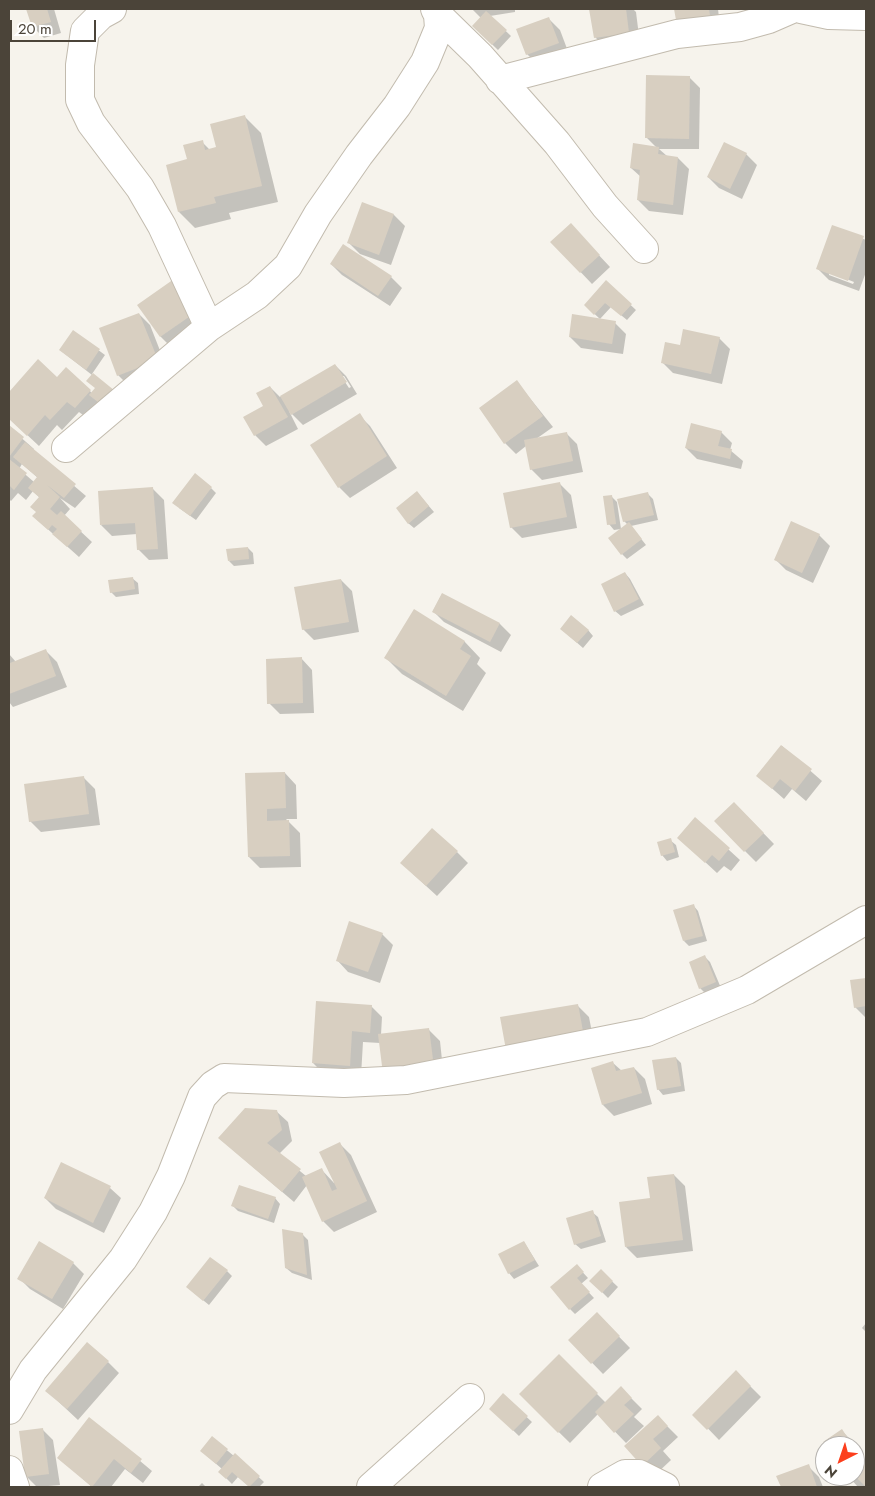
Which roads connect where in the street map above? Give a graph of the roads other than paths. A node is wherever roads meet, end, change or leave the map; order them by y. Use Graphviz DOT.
graph roads {
  1 [pos="112,9"];
  2 [pos="792,9"];
  3 [pos="801,9"];
  4 [pos="437,12"];
  5 [pos="866,16"];
  6 [pos="500,80"];
  7 [pos="644,249"];
  8 [pos="209,327"];
  9 [pos="66,448"];
  10 [pos="866,920"];
  11 [pos="470,1398"];
  12 [pos="10,1406"];
  13 [pos="9,1470"];
  14 [pos="15,1487"];
  15 [pos="371,1487"];
  16 [pos="602,1487"];
  17 [pos="665,1487"];
  1 -- 8 [label="street"];
  2 -- 6 [label="street"];
  3 -- 5 [label="street"];
  4 -- 6 [label="street"];
  4 -- 8 [label="street"];
  6 -- 7 [label="street"];
  8 -- 9 [label="street"];
  10 -- 12 [label="street"];
  11 -- 15 [label="street"];
  13 -- 14 [label="street"];
  16 -- 17 [label="street"];
}
